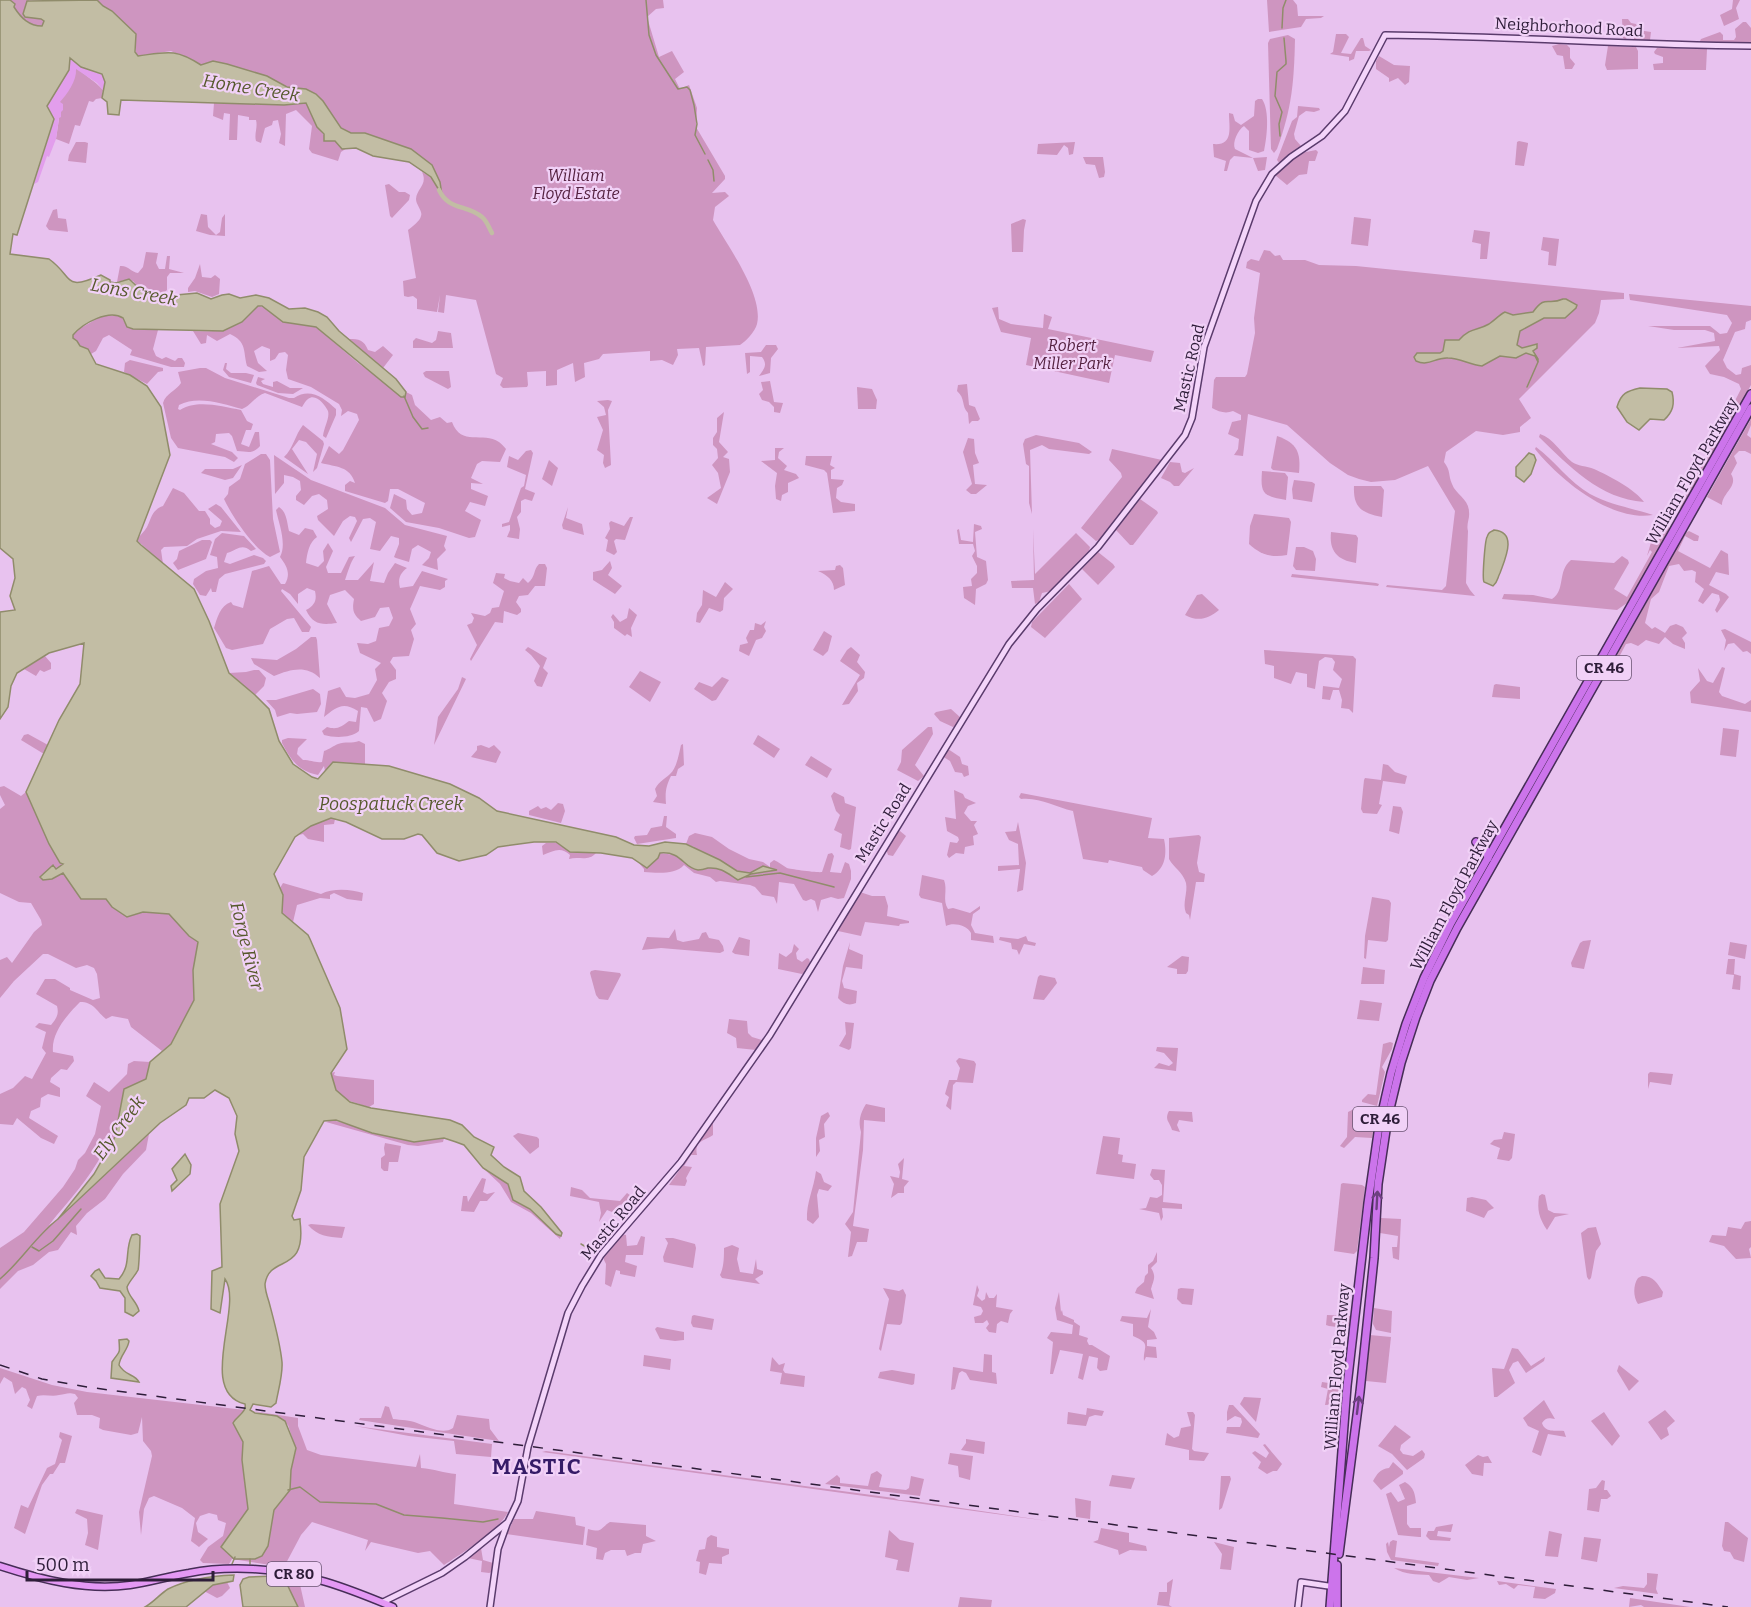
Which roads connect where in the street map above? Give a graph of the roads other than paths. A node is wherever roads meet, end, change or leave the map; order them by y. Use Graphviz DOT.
graph roads {
  1 [pos="1385,35"];
  2 [pos="1751,46"];
  3 [pos="1751,394"];
  4 [pos="1751,408"];
  5 [pos="1492,850"];
  6 [pos="1488,859"];
  7 [pos="1485,892"];
  8 [pos="1466,911"];
  9 [pos="1368,1203"];
  10 [pos="1374,1258"];
  11 [pos="1361,1259"];
  12 [pos="1369,1308"];
  13 [pos="508,1522"];
  14 [pos="0,1566"];
  15 [pos="1334,1587"];
  16 [pos="383,1602"];
  17 [pos="393,1607"];
  18 [pos="490,1607"];
  19 [pos="1298,1607"];
  20 [pos="1330,1607"];
  21 [pos="1337,1607"];
  1 -- 2 [label="main road, Neighborhood Road"];
  1 -- 13 [label="main road, Mastic Road"];
  3 -- 5 [label="highway, William Floyd Parkway / CR 46"];
  4 -- 8 [label="highway, William Floyd Parkway / CR 46"];
  5 -- 6 [label="highway, William Floyd Parkway / CR 46"];
  5 -- 6 [label="highway"];
  5 -- 8 [label="highway"];
  6 -- 9 [label="highway, William Floyd Parkway / CR 46"];
  7 -- 8 [label="highway"];
  10 -- 8 [label="highway, William Floyd Parkway / CR 46, one-way"];
  9 -- 10 [label="highway"];
  9 -- 11 [label="highway, William Floyd Parkway / CR 46"];
  10 -- 12 [label="highway, William Floyd Parkway / CR 46"];
  11 -- 12 [label="highway"];
  11 -- 15 [label="highway, William Floyd Parkway / CR 46"];
  15 -- 12 [label="highway, William Floyd Parkway / CR 46, one-way"];
  13 -- 16 [label="main road, Mastic Road"];
  13 -- 18 [label="main road"];
  14 -- 16 [label="main road, CR 80"];
  15 -- 19 [label="main road"];
  15 -- 20 [label="highway, William Floyd Parkway / CR 46"];
  15 -- 21 [label="highway, William Floyd Parkway / CR 46"];
  16 -- 17 [label="main road, CR 80"];
}
